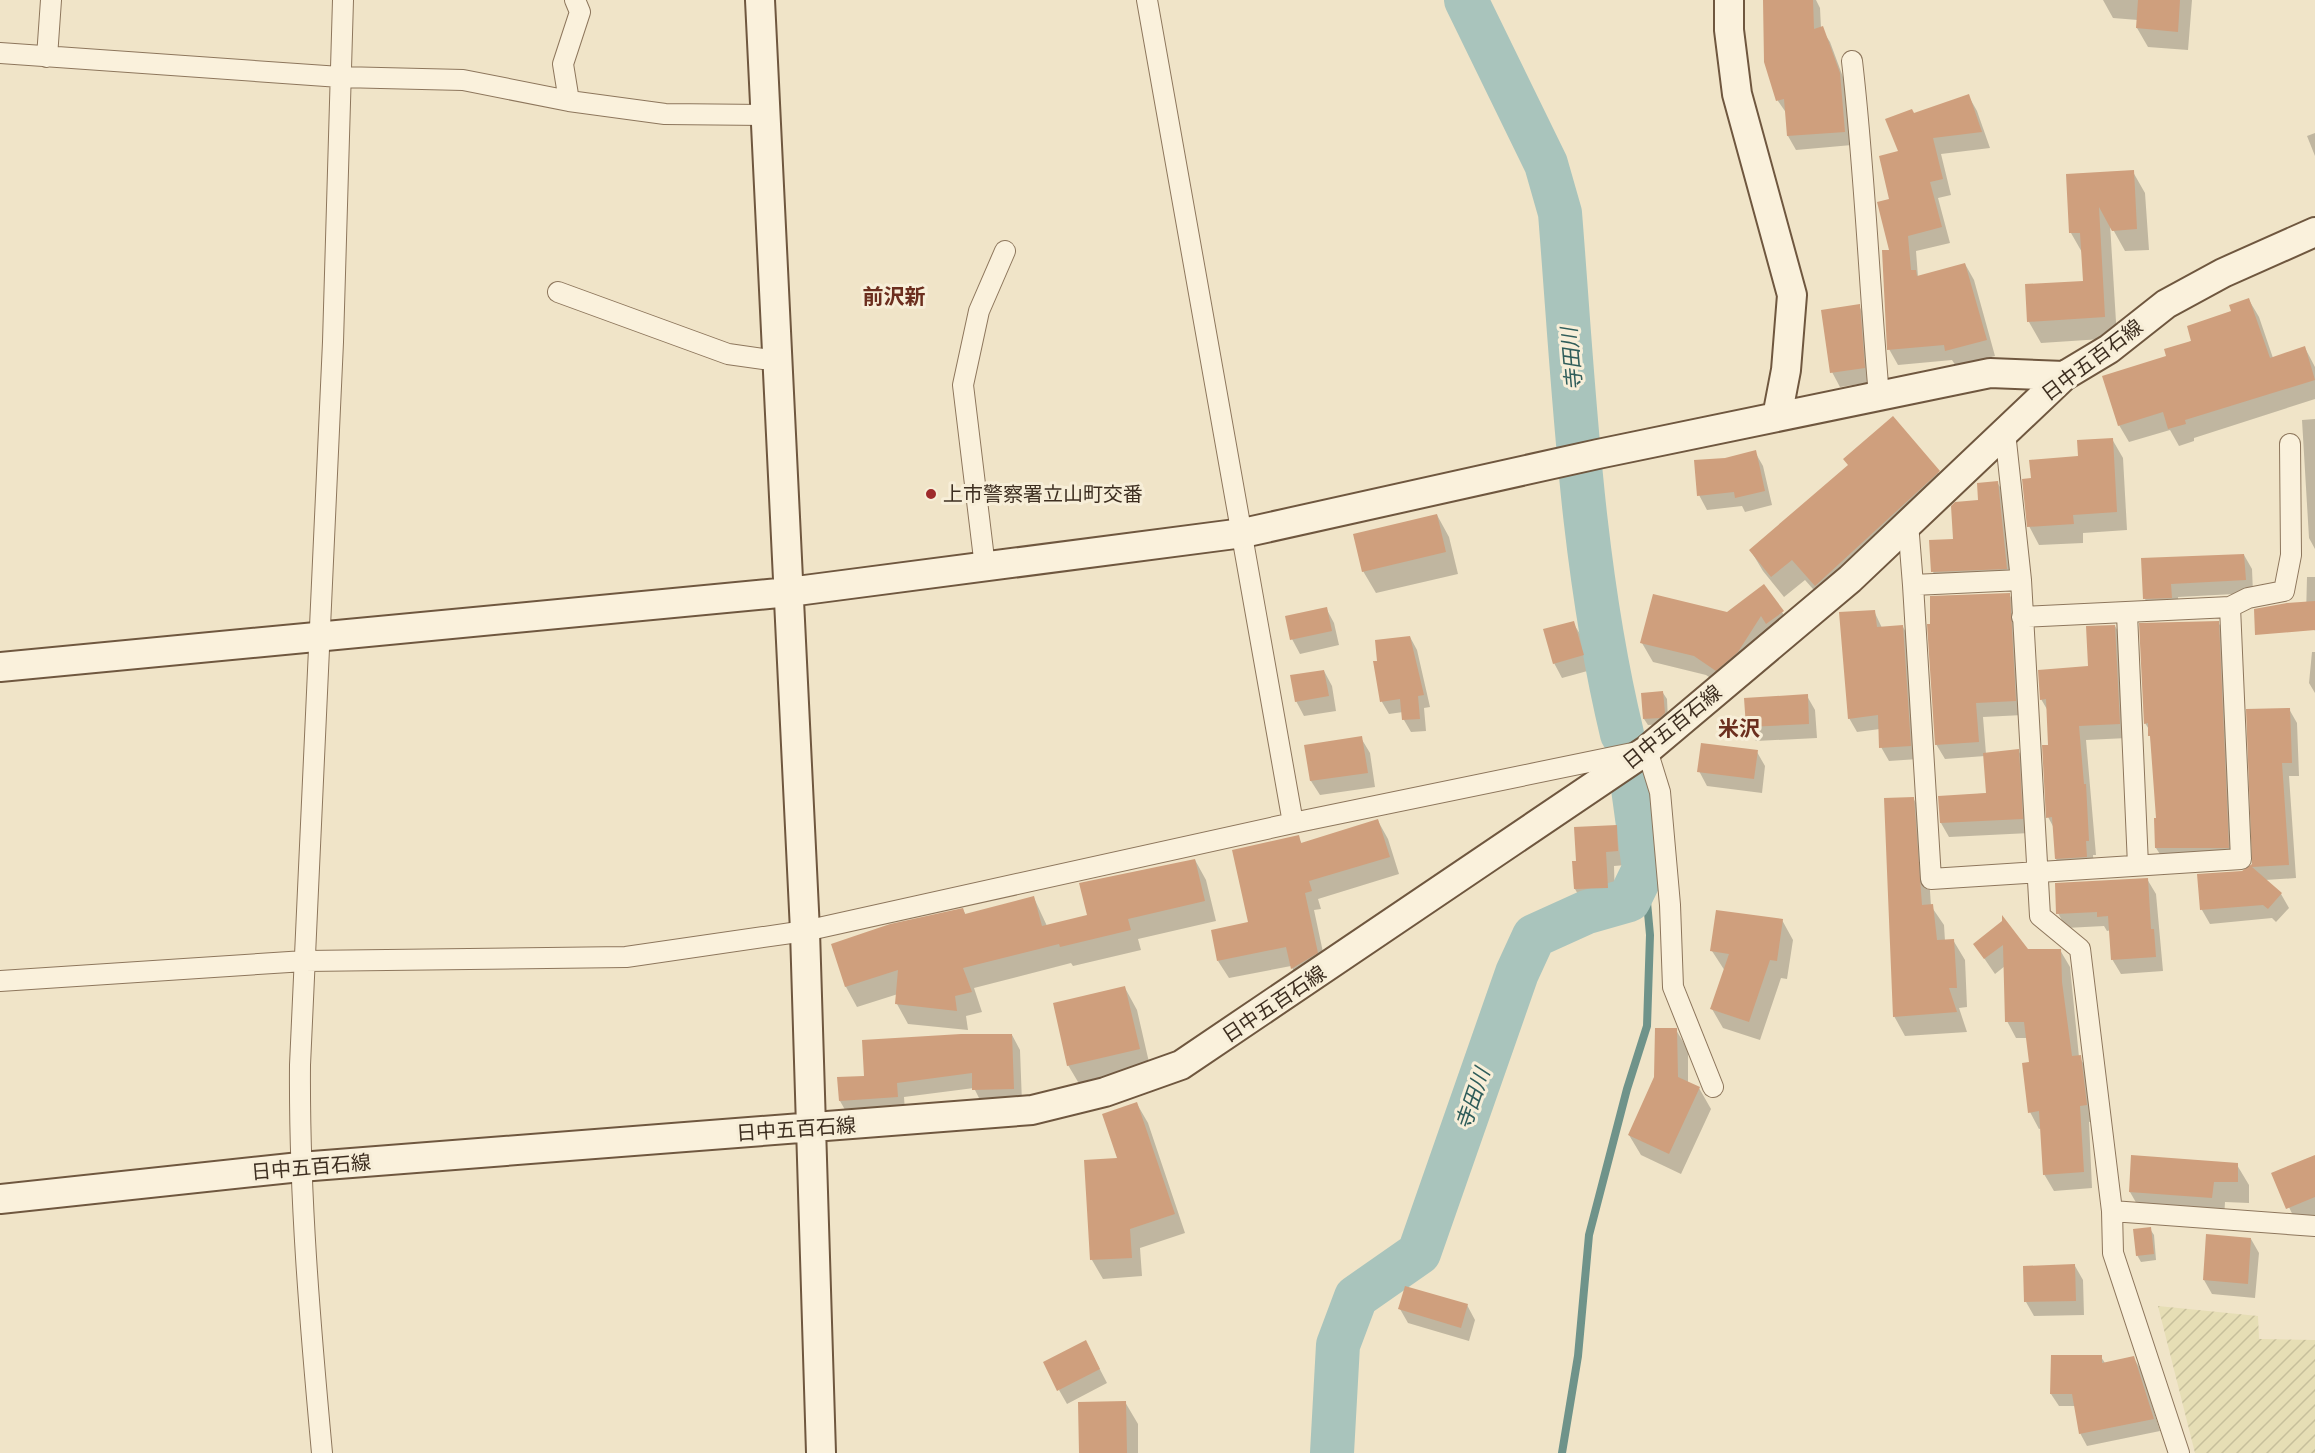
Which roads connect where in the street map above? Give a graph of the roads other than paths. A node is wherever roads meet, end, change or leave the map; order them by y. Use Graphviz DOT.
graph roads {
  1 [pos="51,0"];
  2 [pos="343,0"];
  3 [pos="575,0"];
  4 [pos="760,0"];
  5 [pos="1147,0"];
  6 [pos="1730,0"];
  7 [pos="0,53"];
  8 [pos="47,57"];
  9 [pos="1852,61"];
  10 [pos="340,77"];
  11 [pos="569,102"];
  12 [pos="766,115"];
  13 [pos="2315,232"];
  14 [pos="1005,251"];
  15 [pos="558,292"];
  16 [pos="778,361"];
  17 [pos="2064,376"];
  18 [pos="1879,396"];
  19 [pos="1777,417"];
  20 [pos="2005,432"];
  21 [pos="2290,444"];
  22 [pos="1908,524"];
  23 [pos="1243,533"];
  24 [pos="985,567"];
  25 [pos="2021,580"];
  26 [pos="1913,585"];
  27 [pos="789,592"];
  28 [pos="2230,608"];
  29 [pos="2127,614"];
  30 [pos="2022,617"];
  31 [pos="318,637"];
  32 [pos="0,667"];
  33 [pos="1647,750"];
  34 [pos="1293,823"];
  35 [pos="2138,865"];
  36 [pos="2039,871"];
  37 [pos="805,931"];
  38 [pos="304,961"];
  39 [pos="0,981"];
  40 [pos="1713,1087"];
  41 [pos="812,1128"];
  42 [pos="300,1167"];
  43 [pos="0,1199"];
  44 [pos="2112,1211"];
  45 [pos="2315,1226"];
  46 [pos="322,1453"];
  47 [pos="821,1453"];
  48 [pos="2179,1453"];
  1 -- 8 [label="street"];
  2 -- 10 [label="street"];
  3 -- 11 [label="street"];
  4 -- 12 [label="street"];
  5 -- 23 [label="street"];
  6 -- 19 [label="street"];
  7 -- 8 [label="street"];
  8 -- 10 [label="street"];
  9 -- 18 [label="street"];
  10 -- 11 [label="street"];
  10 -- 31 [label="street"];
  11 -- 12 [label="street"];
  12 -- 16 [label="street"];
  13 -- 17 [label="street, 日中五百石線"];
  14 -- 24 [label="street"];
  15 -- 16 [label="street"];
  16 -- 27 [label="street"];
  17 -- 18 [label="street"];
  17 -- 20 [label="street, 日中五百石線"];
  18 -- 19 [label="street"];
  19 -- 23 [label="street"];
  20 -- 22 [label="street, 日中五百石線"];
  20 -- 25 [label="street"];
  21 -- 28 [label="street"];
  22 -- 26 [label="street"];
  22 -- 33 [label="street, 日中五百石線"];
  23 -- 24 [label="street"];
  23 -- 34 [label="street"];
  24 -- 27 [label="street"];
  25 -- 26 [label="street"];
  25 -- 30 [label="street"];
  26 -- 36 [label="street"];
  27 -- 31 [label="street"];
  27 -- 37 [label="street"];
  28 -- 29 [label="street"];
  28 -- 35 [label="street"];
  29 -- 30 [label="street"];
  29 -- 35 [label="street"];
  30 -- 36 [label="street"];
  31 -- 32 [label="street"];
  31 -- 38 [label="street"];
  33 -- 34 [label="street"];
  33 -- 40 [label="street"];
  33 -- 41 [label="street, 日中五百石線"];
  34 -- 37 [label="street"];
  35 -- 36 [label="street"];
  36 -- 44 [label="street"];
  37 -- 38 [label="street"];
  37 -- 41 [label="street"];
  38 -- 39 [label="street"];
  38 -- 42 [label="street"];
  41 -- 42 [label="street, 日中五百石線"];
  41 -- 47 [label="street"];
  42 -- 43 [label="street, 日中五百石線"];
  42 -- 46 [label="street"];
  44 -- 45 [label="street"];
  44 -- 48 [label="street"];
}
